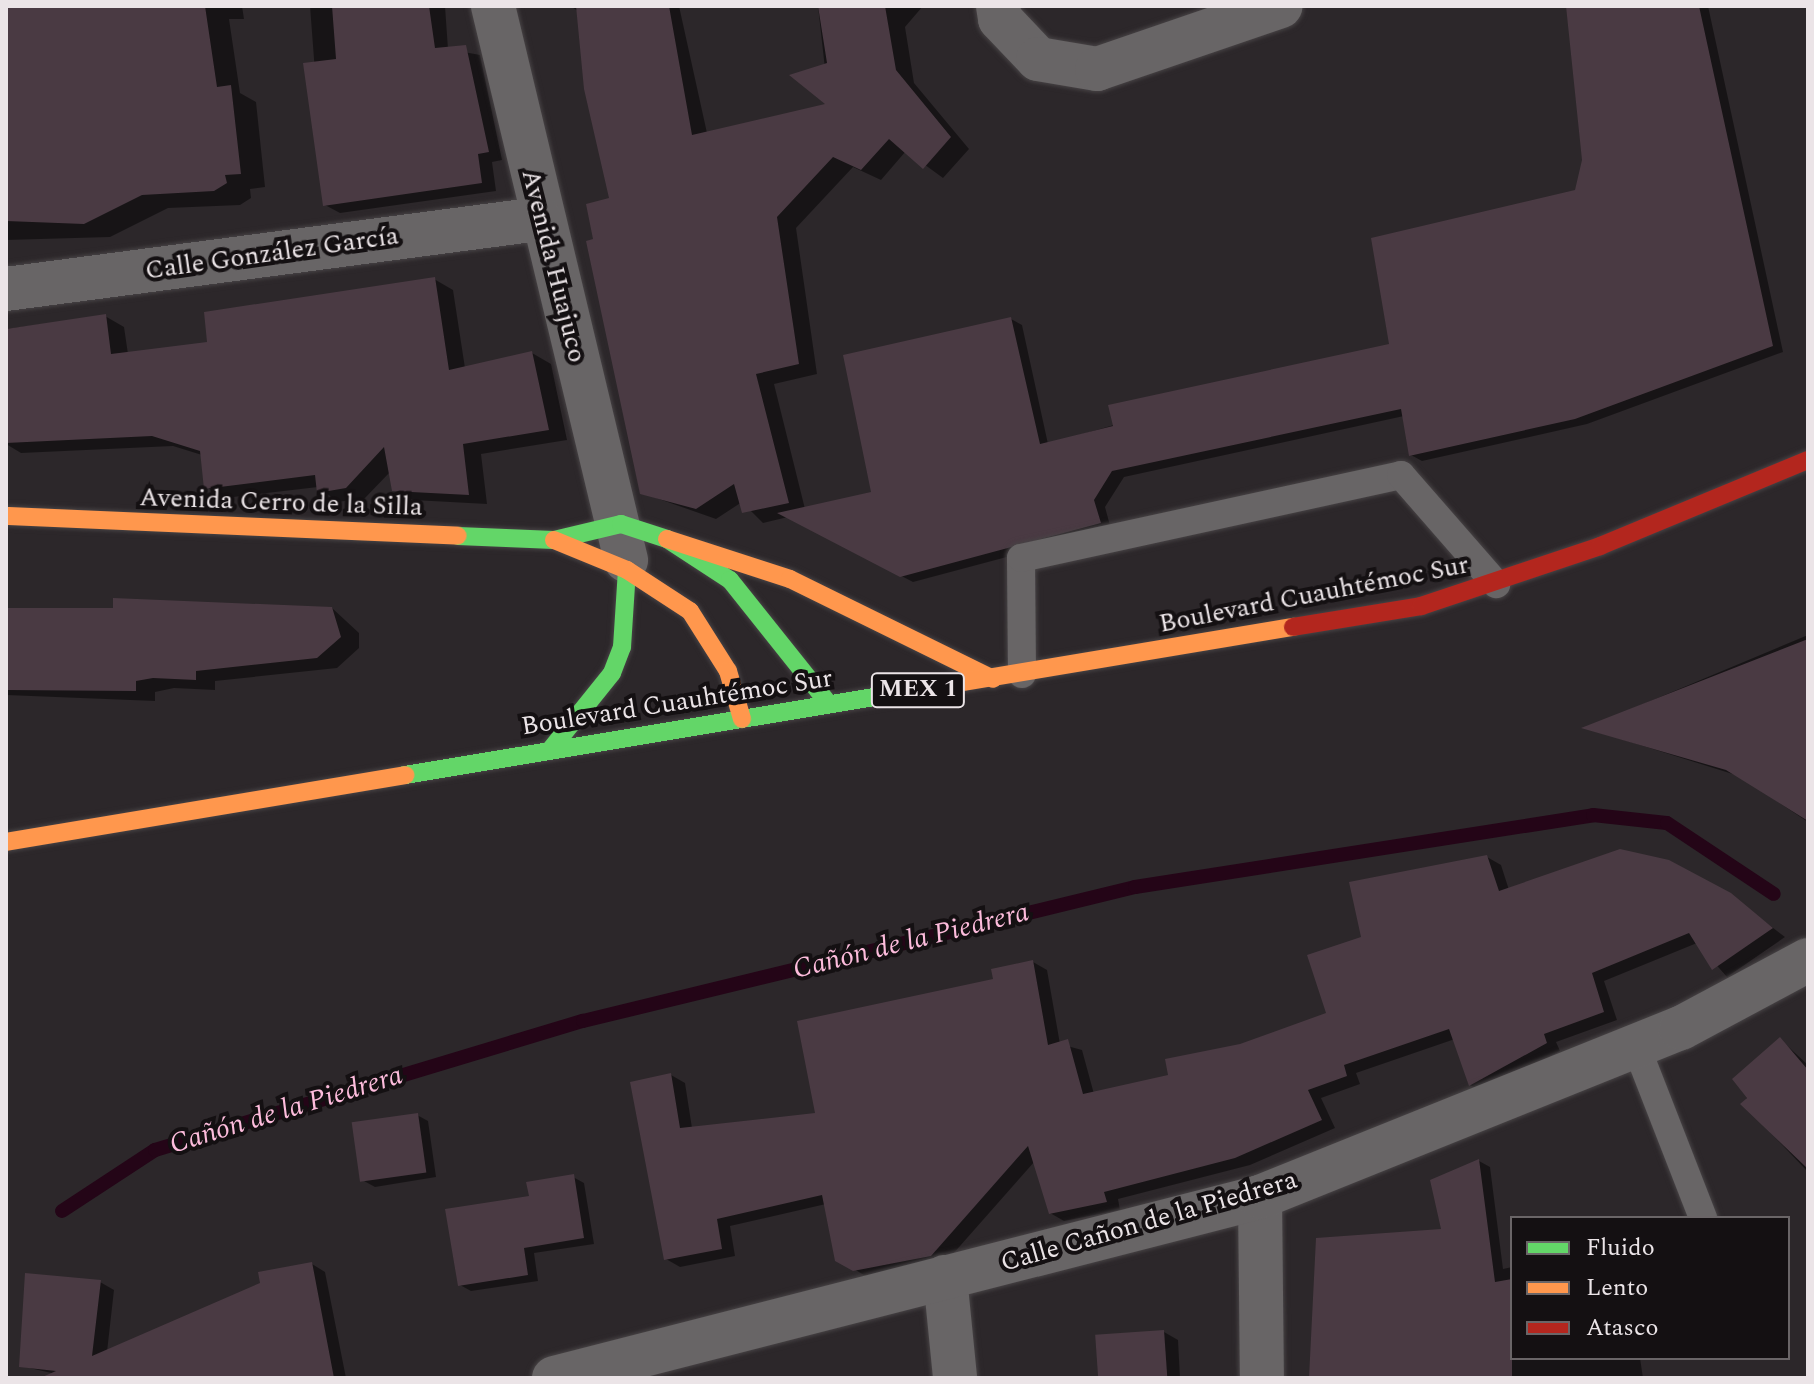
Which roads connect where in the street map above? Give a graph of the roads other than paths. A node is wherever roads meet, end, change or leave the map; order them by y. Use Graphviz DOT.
graph roads {
  1 [pos="493,6"];
  2 [pos="998,6"];
  3 [pos="1281,6"];
  4 [pos="539,219"];
  5 [pos="6,289"];
  6 [pos="1808,460"];
  7 [pos="6,516"];
  8 [pos="621,524"];
  9 [pos="667,539"];
  10 [pos="554,540"];
  11 [pos="627,570"];
  12 [pos="1496,584"];
  13 [pos="1022,674"];
  14 [pos="993,679"];
  15 [pos="829,704"];
  16 [pos="742,719"];
  17 [pos="551,749"];
  18 [pos="6,842"];
  19 [pos="1808,960"];
  20 [pos="1636,1046"];
  21 [pos="1260,1197"];
  22 [pos="1702,1216"];
  23 [pos="945,1277"];
  24 [pos="554,1378"];
  25 [pos="955,1378"];
  26 [pos="1262,1378"];
  1 -- 4 [label="street, Avenida Huajuco"];
  2 -- 3 [label="street"];
  4 -- 5 [label="street, Calle González García"];
  4 -- 8 [label="street, Avenida Huajuco"];
  6 -- 12 [label="main road, Boulevard Cuauhtémoc Sur / MEX 1"];
  7 -- 10 [label="main road, Avenida Cerro de la Silla"];
  8 -- 9 [label="main road"];
  8 -- 10 [label="main road, Avenida Cerro de la Silla"];
  8 -- 11 [label="street, Avenida Huajuco"];
  9 -- 14 [label="main road"];
  9 -- 15 [label="main road"];
  10 -- 11 [label="main road, Avenida Cerro de la Silla"];
  11 -- 16 [label="main road"];
  11 -- 17 [label="main road"];
  12 -- 13 [label="main road, Boulevard Cuauhtémoc Sur / MEX 1"];
  12 -- 13 [label="lane"];
  13 -- 14 [label="main road, Boulevard Cuauhtémoc Sur / MEX 1"];
  14 -- 15 [label="main road, Boulevard Cuauhtémoc Sur / MEX 1"];
  15 -- 16 [label="main road, Boulevard Cuauhtémoc Sur / MEX 1"];
  16 -- 17 [label="main road, Boulevard Cuauhtémoc Sur / MEX 1"];
  17 -- 18 [label="main road, Boulevard Cuauhtémoc Sur / MEX 1"];
  19 -- 20 [label="street, Calle Cañon de la Piedrera"];
  20 -- 21 [label="street, Calle Cañon de la Piedrera"];
  20 -- 22 [label="lane"];
  21 -- 23 [label="street, Calle Cañon de la Piedrera"];
  21 -- 26 [label="street"];
  23 -- 24 [label="street, Calle Cañon de la Piedrera"];
  23 -- 25 [label="street"];
}
